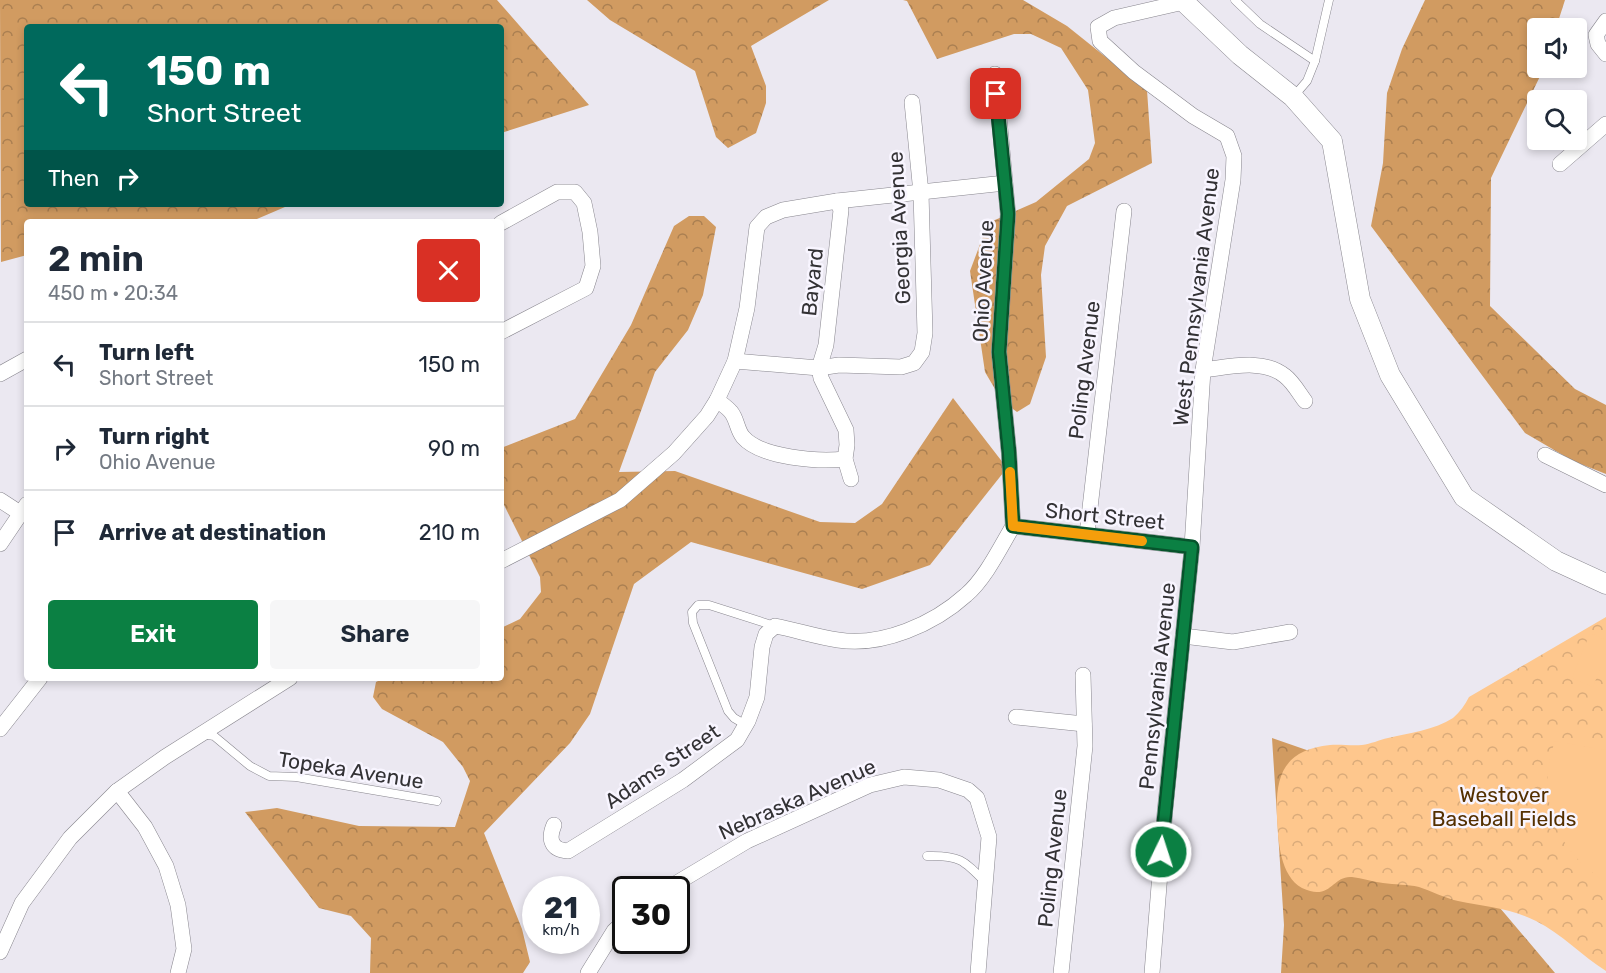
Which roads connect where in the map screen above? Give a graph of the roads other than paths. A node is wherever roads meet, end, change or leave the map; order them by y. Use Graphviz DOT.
graph roads {
  1 [pos="1235,0"];
  2 [pos="1329,0"];
  3 [pos="1183,1"];
  4 [pos="1606,21"];
  5 [pos="1606,54"];
  6 [pos="1315,61"];
  7 [pos="994,74"];
  8 [pos="1293,97"];
  9 [pos="912,102"];
  10 [pos="1606,124"];
  11 [pos="1560,164"];
  12 [pos="1005,183"];
  13 [pos="921,193"];
  14 [pos="837,201"];
  15 [pos="1124,212"];
  16 [pos="504,221"];
  17 [pos="504,330"];
  18 [pos="24,361"];
  19 [pos="735,361"];
  20 [pos="819,368"];
  21 [pos="1203,370"];
  22 [pos="0,374"];
  23 [pos="717,400"];
  24 [pos="1305,401"];
  25 [pos="1545,455"];
  26 [pos="845,459"];
  27 [pos="850,479"];
  28 [pos="1606,485"];
  29 [pos="0,500"];
  30 [pos="24,509"];
  31 [pos="1013,526"];
  32 [pos="1087,534"];
  33 [pos="0,544"];
  34 [pos="1192,547"];
  35 [pos="504,559"];
  36 [pos="1606,584"];
  37 [pos="775,626"];
  38 [pos="1290,632"];
  39 [pos="1183,636"];
  40 [pos="1083,675"];
  41 [pos="38,681"];
  42 [pos="285,681"];
  43 [pos="1016,717"];
  44 [pos="746,724"];
  45 [pos="1084,724"];
  46 [pos="0,729"];
  47 [pos="202,733"];
  48 [pos="117,791"];
  49 [pos="437,801"];
  50 [pos="554,825"];
  51 [pos="927,856"];
  52 [pos="688,876"];
  53 [pos="986,884"];
  54 [pos="612,934"];
  55 [pos="0,952"];
  56 [pos="178,973"];
  57 [pos="588,973"];
  58 [pos="978,973"];
  59 [pos="1061,973"];
  60 [pos="1152,973"];
  1 -- 6 [label="lane"];
  2 -- 6 [label="lane"];
  3 -- 8 [label="street"];
  3 -- 21 [label="street, West Pennsylvania Avenue"];
  4 -- 5 [label="street"];
  6 -- 8 [label="lane"];
  7 -- 12 [label="street, Ohio Avenue"];
  8 -- 36 [label="street"];
  9 -- 13 [label="street, Georgia Avenue"];
  10 -- 11 [label="street"];
  12 -- 13 [label="street"];
  12 -- 31 [label="street, Ohio Avenue"];
  13 -- 14 [label="street"];
  13 -- 20 [label="street, Georgia Avenue"];
  14 -- 19 [label="street"];
  14 -- 20 [label="street, Bayard"];
  15 -- 32 [label="street, Poling Avenue"];
  16 -- 17 [label="street"];
  18 -- 22 [label="street"];
  19 -- 20 [label="street"];
  19 -- 23 [label="street"];
  20 -- 26 [label="street"];
  21 -- 24 [label="street"];
  21 -- 34 [label="street, West Pennsylvania Avenue"];
  23 -- 26 [label="street"];
  23 -- 35 [label="street"];
  25 -- 28 [label="street"];
  26 -- 27 [label="street"];
  29 -- 30 [label="street"];
  30 -- 33 [label="street"];
  31 -- 32 [label="street, Short Street"];
  31 -- 37 [label="street"];
  32 -- 34 [label="street, Short Street"];
  34 -- 39 [label="street, Pennsylvania Avenue"];
  37 -- 44 [label="street, Adams Street"];
  37 -- 44 [label="lane"];
  38 -- 39 [label="street"];
  39 -- 60 [label="street, Pennsylvania Avenue"];
  40 -- 45 [label="street, Poling Avenue"];
  41 -- 46 [label="street"];
  42 -- 47 [label="street"];
  43 -- 45 [label="street"];
  44 -- 50 [label="street, Adams Street"];
  45 -- 59 [label="street, Poling Avenue"];
  47 -- 48 [label="street"];
  47 -- 49 [label="lane, Topeka Avenue"];
  48 -- 55 [label="street"];
  48 -- 56 [label="street"];
  51 -- 53 [label="lane"];
  52 -- 53 [label="street, Nebraska Avenue"];
  53 -- 58 [label="street"];
  54 -- 57 [label="street"];
}
